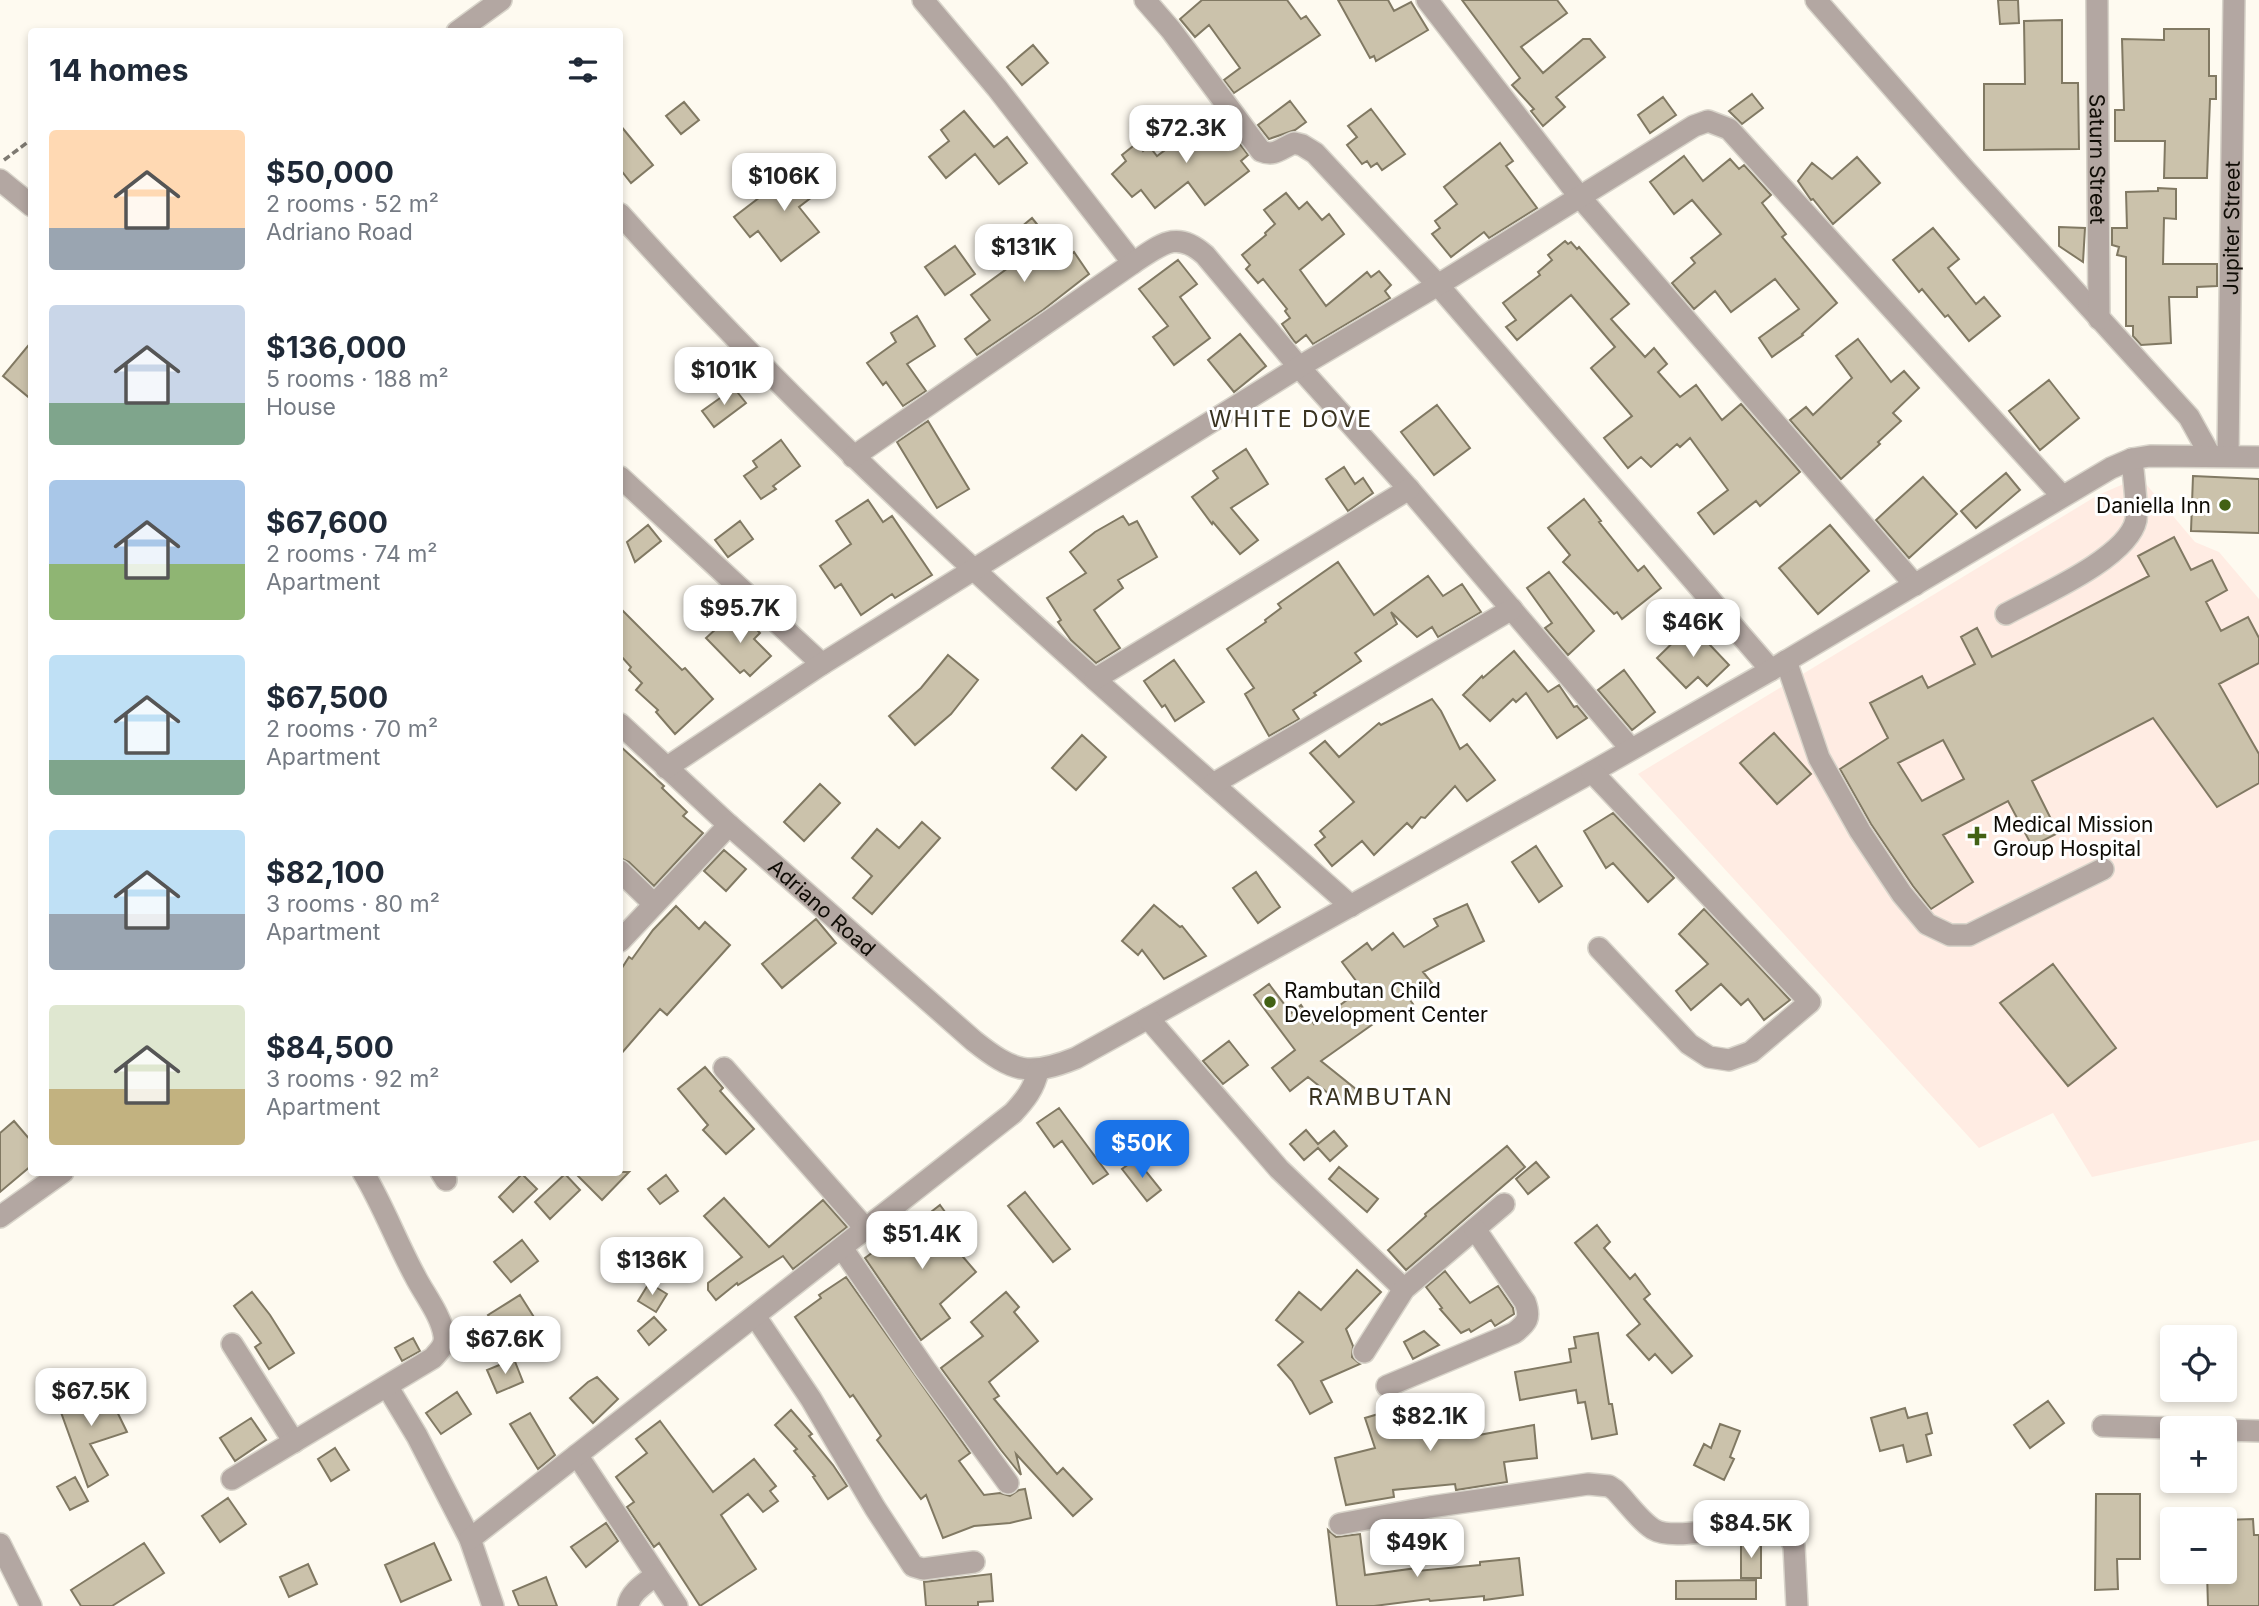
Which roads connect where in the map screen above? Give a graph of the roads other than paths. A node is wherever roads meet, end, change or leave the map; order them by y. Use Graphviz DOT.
graph roads {
  1 [pos="501,0"];
  2 [pos="923,0"];
  3 [pos="1145,0"];
  4 [pos="1427,0"];
  5 [pos="1818,0"];
  6 [pos="2097,0"];
  7 [pos="2234,0"];
  8 [pos="462,28"];
  9 [pos="0,180"];
  10 [pos="1579,196"];
  11 [pos="28,203"];
  12 [pos="623,217"];
  13 [pos="1133,263"];
  14 [pos="1438,285"];
  15 [pos="2099,319"];
  16 [pos="1299,367"];
  17 [pos="2219,456"];
  18 [pos="853,457"];
  19 [pos="2259,457"];
  20 [pos="2132,460"];
  21 [pos="623,480"];
  22 [pos="1409,489"];
  23 [pos="2062,496"];
  24 [pos="973,570"];
  25 [pos="1915,585"];
  26 [pos="1512,609"];
  27 [pos="2006,614"];
  28 [pos="822,664"];
  29 [pos="1778,666"];
  30 [pos="1095,679"];
  31 [pos="623,727"];
  32 [pos="1631,749"];
  33 [pos="666,768"];
  34 [pos="1592,772"];
  35 [pos="1213,783"];
  36 [pos="729,825"];
  37 [pos="2103,869"];
  38 [pos="623,874"];
  39 [pos="654,904"];
  40 [pos="1351,905"];
  41 [pos="623,938"];
  42 [pos="1599,948"];
  43 [pos="1148,1018"];
  44 [pos="724,1068"];
  45 [pos="1038,1070"];
  46 [pos="57,1176"];
  47 [pos="365,1176"];
  48 [pos="1504,1204"];
  49 [pos="0,1217"];
  50 [pos="866,1228"];
  51 [pos="1475,1229"];
  52 [pos="842,1248"];
  53 [pos="1404,1289"];
  54 [pos="755,1316"];
  55 [pos="232,1344"];
  56 [pos="1364,1352"];
  57 [pos="387,1386"];
  58 [pos="1387,1386"];
  59 [pos="2103,1426"];
  60 [pos="2160,1428"];
  61 [pos="2237,1430"];
  62 [pos="2259,1431"];
  63 [pos="294,1442"];
  64 [pos="577,1455"];
  65 [pos="233,1479"];
  66 [pos="1008,1483"];
  67 [pos="1340,1524"];
  68 [pos="470,1539"];
  69 [pos="0,1544"];
  70 [pos="974,1562"];
  71 [pos="656,1574"];
  72 [pos="491,1605"];
  73 [pos="31,1606"];
  74 [pos="628,1606"];
  75 [pos="677,1606"];
  76 [pos="1797,1606"];
  1 -- 8 [label="street"];
  2 -- 13 [label="street"];
  3 -- 14 [label="street"];
  4 -- 10 [label="street"];
  5 -- 15 [label="street"];
  6 -- 15 [label="street, Saturn Street"];
  7 -- 17 [label="street, Jupiter Street"];
  9 -- 11 [label="street"];
  10 -- 14 [label="street"];
  10 -- 23 [label="street"];
  10 -- 25 [label="street"];
  12 -- 18 [label="street"];
  13 -- 16 [label="street"];
  13 -- 18 [label="street"];
  14 -- 16 [label="street"];
  14 -- 29 [label="street"];
  15 -- 17 [label="street"];
  16 -- 22 [label="street"];
  16 -- 24 [label="street"];
  17 -- 19 [label="street"];
  17 -- 20 [label="street"];
  18 -- 24 [label="street"];
  20 -- 23 [label="street"];
  20 -- 27 [label="street"];
  21 -- 28 [label="street"];
  22 -- 26 [label="street"];
  22 -- 30 [label="street"];
  23 -- 25 [label="street"];
  24 -- 28 [label="street"];
  24 -- 30 [label="street"];
  25 -- 29 [label="street"];
  26 -- 32 [label="street"];
  26 -- 35 [label="street"];
  28 -- 33 [label="street"];
  29 -- 32 [label="street"];
  29 -- 37 [label="street"];
  30 -- 35 [label="street"];
  31 -- 33 [label="street, Adriano Road"];
  32 -- 34 [label="street"];
  33 -- 36 [label="street, Adriano Road"];
  34 -- 40 [label="street"];
  34 -- 42 [label="street"];
  35 -- 40 [label="street"];
  36 -- 39 [label="street"];
  36 -- 45 [label="street, Adriano Road"];
  38 -- 39 [label="street"];
  39 -- 41 [label="street"];
  40 -- 43 [label="street"];
  43 -- 45 [label="street"];
  43 -- 53 [label="street"];
  44 -- 50 [label="street"];
  45 -- 50 [label="street"];
  46 -- 49 [label="street"];
  47 -- 57 [label="street"];
  48 -- 51 [label="street"];
  50 -- 52 [label="street"];
  51 -- 53 [label="street"];
  51 -- 58 [label="street"];
  52 -- 54 [label="street"];
  52 -- 66 [label="street"];
  53 -- 56 [label="street"];
  54 -- 64 [label="street"];
  54 -- 70 [label="street"];
  55 -- 63 [label="street"];
  57 -- 63 [label="street"];
  57 -- 68 [label="street"];
  59 -- 60 [label="street"];
  61 -- 62 [label="street"];
  63 -- 65 [label="street"];
  64 -- 68 [label="street"];
  64 -- 71 [label="street"];
  67 -- 76 [label="street"];
  68 -- 72 [label="street"];
  69 -- 73 [label="street"];
  71 -- 74 [label="street"];
  71 -- 75 [label="street"];
}
